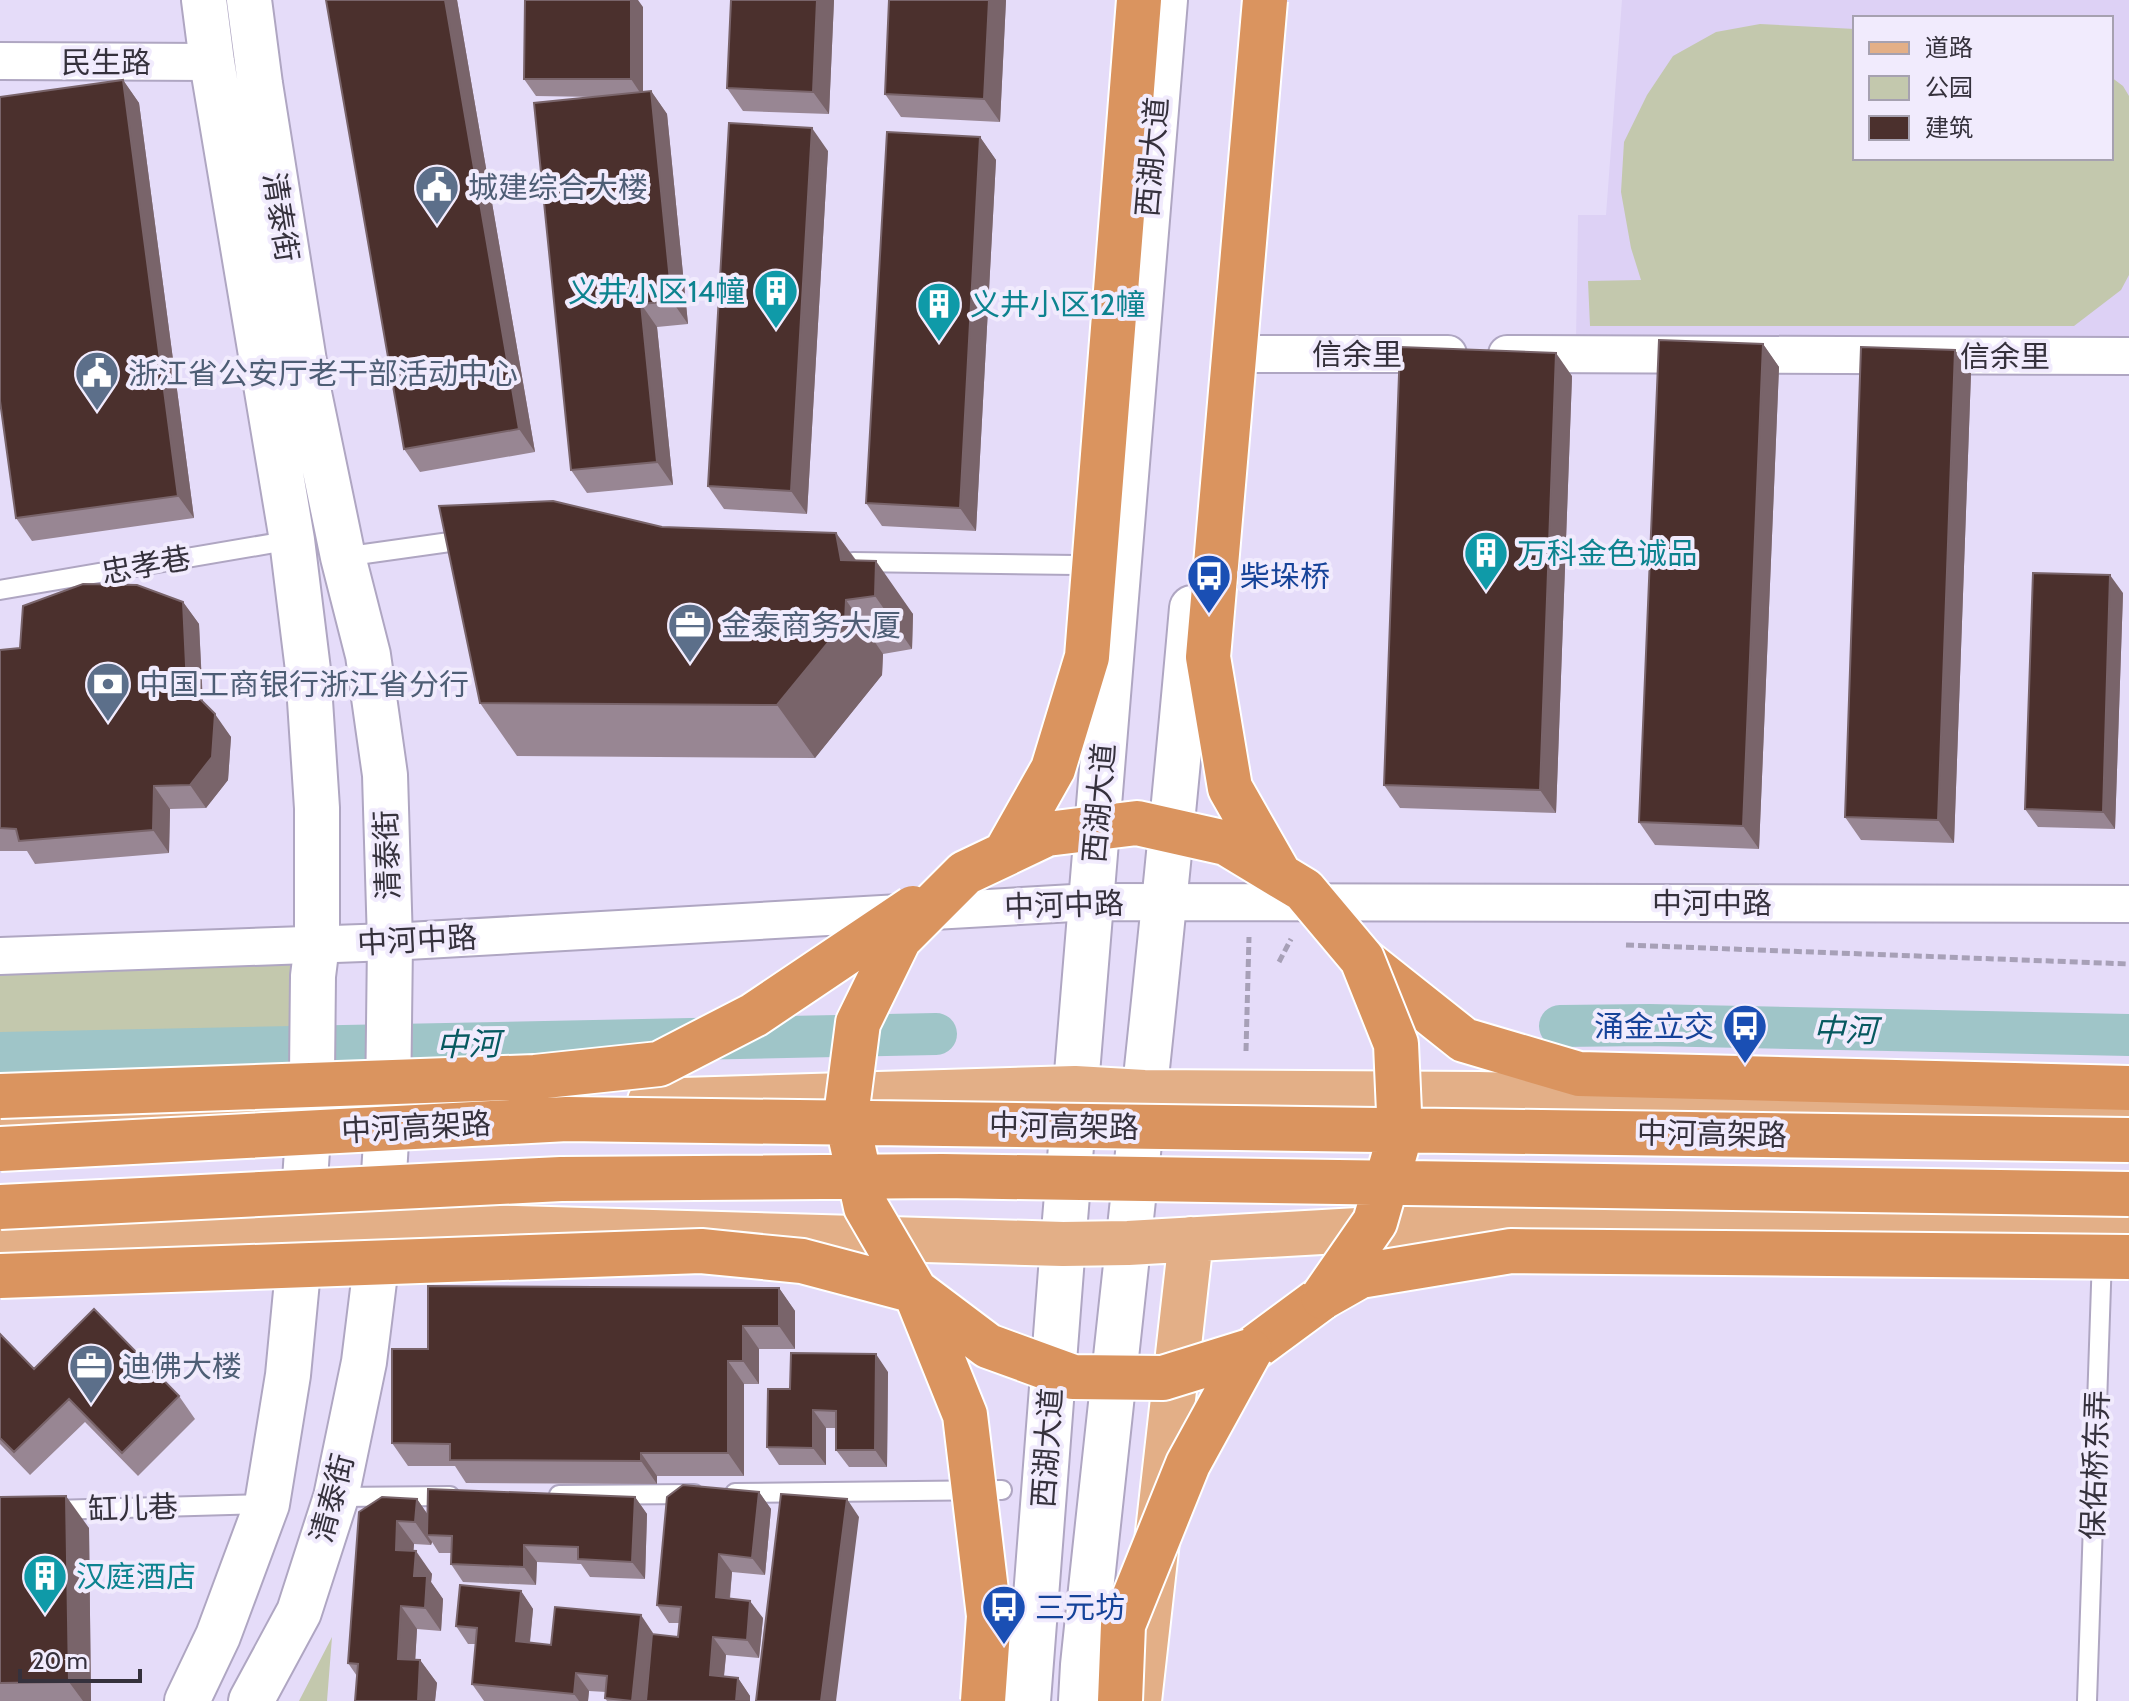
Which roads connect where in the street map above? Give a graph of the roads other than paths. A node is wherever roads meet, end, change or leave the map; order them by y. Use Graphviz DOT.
graph roads {
  1 [pos="204,0"];
  2 [pos="249,0"];
  3 [pos="1139,0"];
  4 [pos="1165,0"];
  5 [pos="1246,0"];
  6 [pos="1265,0"];
  7 [pos="0,61"];
  8 [pos="212,62"];
  9 [pos="1257,354"];
  10 [pos="2129,356"];
  11 [pos="491,536"];
  12 [pos="292,540"];
  13 [pos="343,557"];
  14 [pos="828,562"];
  15 [pos="1076,565"];
  16 [pos="0,590"];
  17 [pos="1005,854"];
  18 [pos="965,873"];
  19 [pos="1280,876"];
  20 [pos="1091,902"];
  21 [pos="1166,902"];
  22 [pos="2129,904"];
  23 [pos="0,956"];
  24 [pos="1362,959"];
  25 [pos="315,960"];
  26 [pos="389,962"];
  27 [pos="1075,1088"];
  28 [pos="2129,1088"];
  29 [pos="388,1090"];
  30 [pos="311,1091"];
  31 [pos="1144,1092"];
  32 [pos="0,1096"];
  33 [pos="2129,1111"];
  34 [pos="0,1124"];
  35 [pos="2129,1140"];
  36 [pos="0,1149"];
  37 [pos="2129,1194"];
  38 [pos="0,1207"];
  39 [pos="381,1224"];
  40 [pos="302,1226"];
  41 [pos="0,1233"];
  42 [pos="1191,1239"];
  43 [pos="2120,1239"];
  44 [pos="1128,1243"];
  45 [pos="1063,1244"];
  46 [pos="0,1276"];
  47 [pos="915,1291"];
  48 [pos="1323,1297"];
  49 [pos="1250,1351"];
  50 [pos="1002,1490"];
  51 [pos="542,1495"];
  52 [pos="463,1496"];
  53 [pos="336,1497"];
  54 [pos="267,1504"];
  55 [pos="31,1511"];
  56 [pos="187,1701"];
  57 [pos="251,1701"];
  58 [pos="983,1701"];
  59 [pos="1028,1701"];
  60 [pos="1081,1701"];
  61 [pos="1120,1701"];
  62 [pos="1139,1701"];
  63 [pos="2087,1701"];
  1 -- 8 [label="main road, 清泰街"];
  2 -- 13 [label="main road, 清泰街"];
  3 -- 17 [label="highway, bridge"];
  4 -- 20 [label="main road, 西湖大道"];
  5 -- 21 [label="main road"];
  6 -- 19 [label="highway, bridge"];
  7 -- 8 [label="street, 民生路"];
  8 -- 12 [label="main road, 清泰街"];
  9 -- 10 [label="street, 信余里"];
  11 -- 13 [label="lane"];
  12 -- 16 [label="lane, 忠孝巷"];
  12 -- 25 [label="main road, 清泰街"];
  13 -- 26 [label="main road, 清泰街"];
  14 -- 15 [label="lane"];
  17 -- 18 [label="highway, bridge"];
  17 -- 19 [label="highway, bridge"];
  18 -- 32 [label="highway, bridge"];
  18 -- 47 [label="highway, bridge"];
  19 -- 24 [label="highway, bridge"];
  20 -- 21 [label="street, 中河中路"];
  20 -- 26 [label="street, 中河中路"];
  20 -- 27 [label="main road, 西湖大道"];
  21 -- 22 [label="street, 中河中路"];
  21 -- 31 [label="main road"];
  23 -- 25 [label="street, 中河中路"];
  24 -- 28 [label="highway"];
  24 -- 48 [label="highway, bridge"];
  25 -- 26 [label="street, 中河中路"];
  25 -- 30 [label="main road, 清泰街"];
  26 -- 29 [label="main road, 清泰街"];
  27 -- 29 [label="main road"];
  27 -- 31 [label="main road"];
  27 -- 45 [label="main road, 西湖大道"];
  29 -- 30 [label="main road"];
  29 -- 39 [label="main road, 清泰街"];
  30 -- 34 [label="main road"];
  30 -- 40 [label="main road, 清泰街"];
  31 -- 33 [label="main road"];
  31 -- 44 [label="main road"];
  35 -- 36 [label="highway, 中河高架路, bridge"];
  37 -- 38 [label="highway, 中河高架路, bridge"];
  39 -- 40 [label="main road"];
  39 -- 45 [label="main road"];
  39 -- 53 [label="main road, 清泰街"];
  40 -- 41 [label="main road"];
  40 -- 54 [label="main road, 清泰街"];
  42 -- 43 [label="main road"];
  42 -- 44 [label="main road"];
  42 -- 62 [label="main road"];
  43 -- 48 [label="highway, bridge"];
  43 -- 63 [label="lane, 保佑桥东弄"];
  44 -- 45 [label="main road"];
  44 -- 60 [label="main road"];
  45 -- 59 [label="main road, 西湖大道"];
  46 -- 47 [label="highway, bridge"];
  47 -- 49 [label="highway, bridge"];
  47 -- 58 [label="highway, bridge"];
  48 -- 49 [label="highway"];
  49 -- 61 [label="highway, bridge"];
  50 -- 51 [label="lane"];
  52 -- 53 [label="lane"];
  53 -- 57 [label="main road, 清泰街"];
  54 -- 55 [label="lane, 缸儿巷"];
  54 -- 56 [label="main road, 清泰街"];
}
